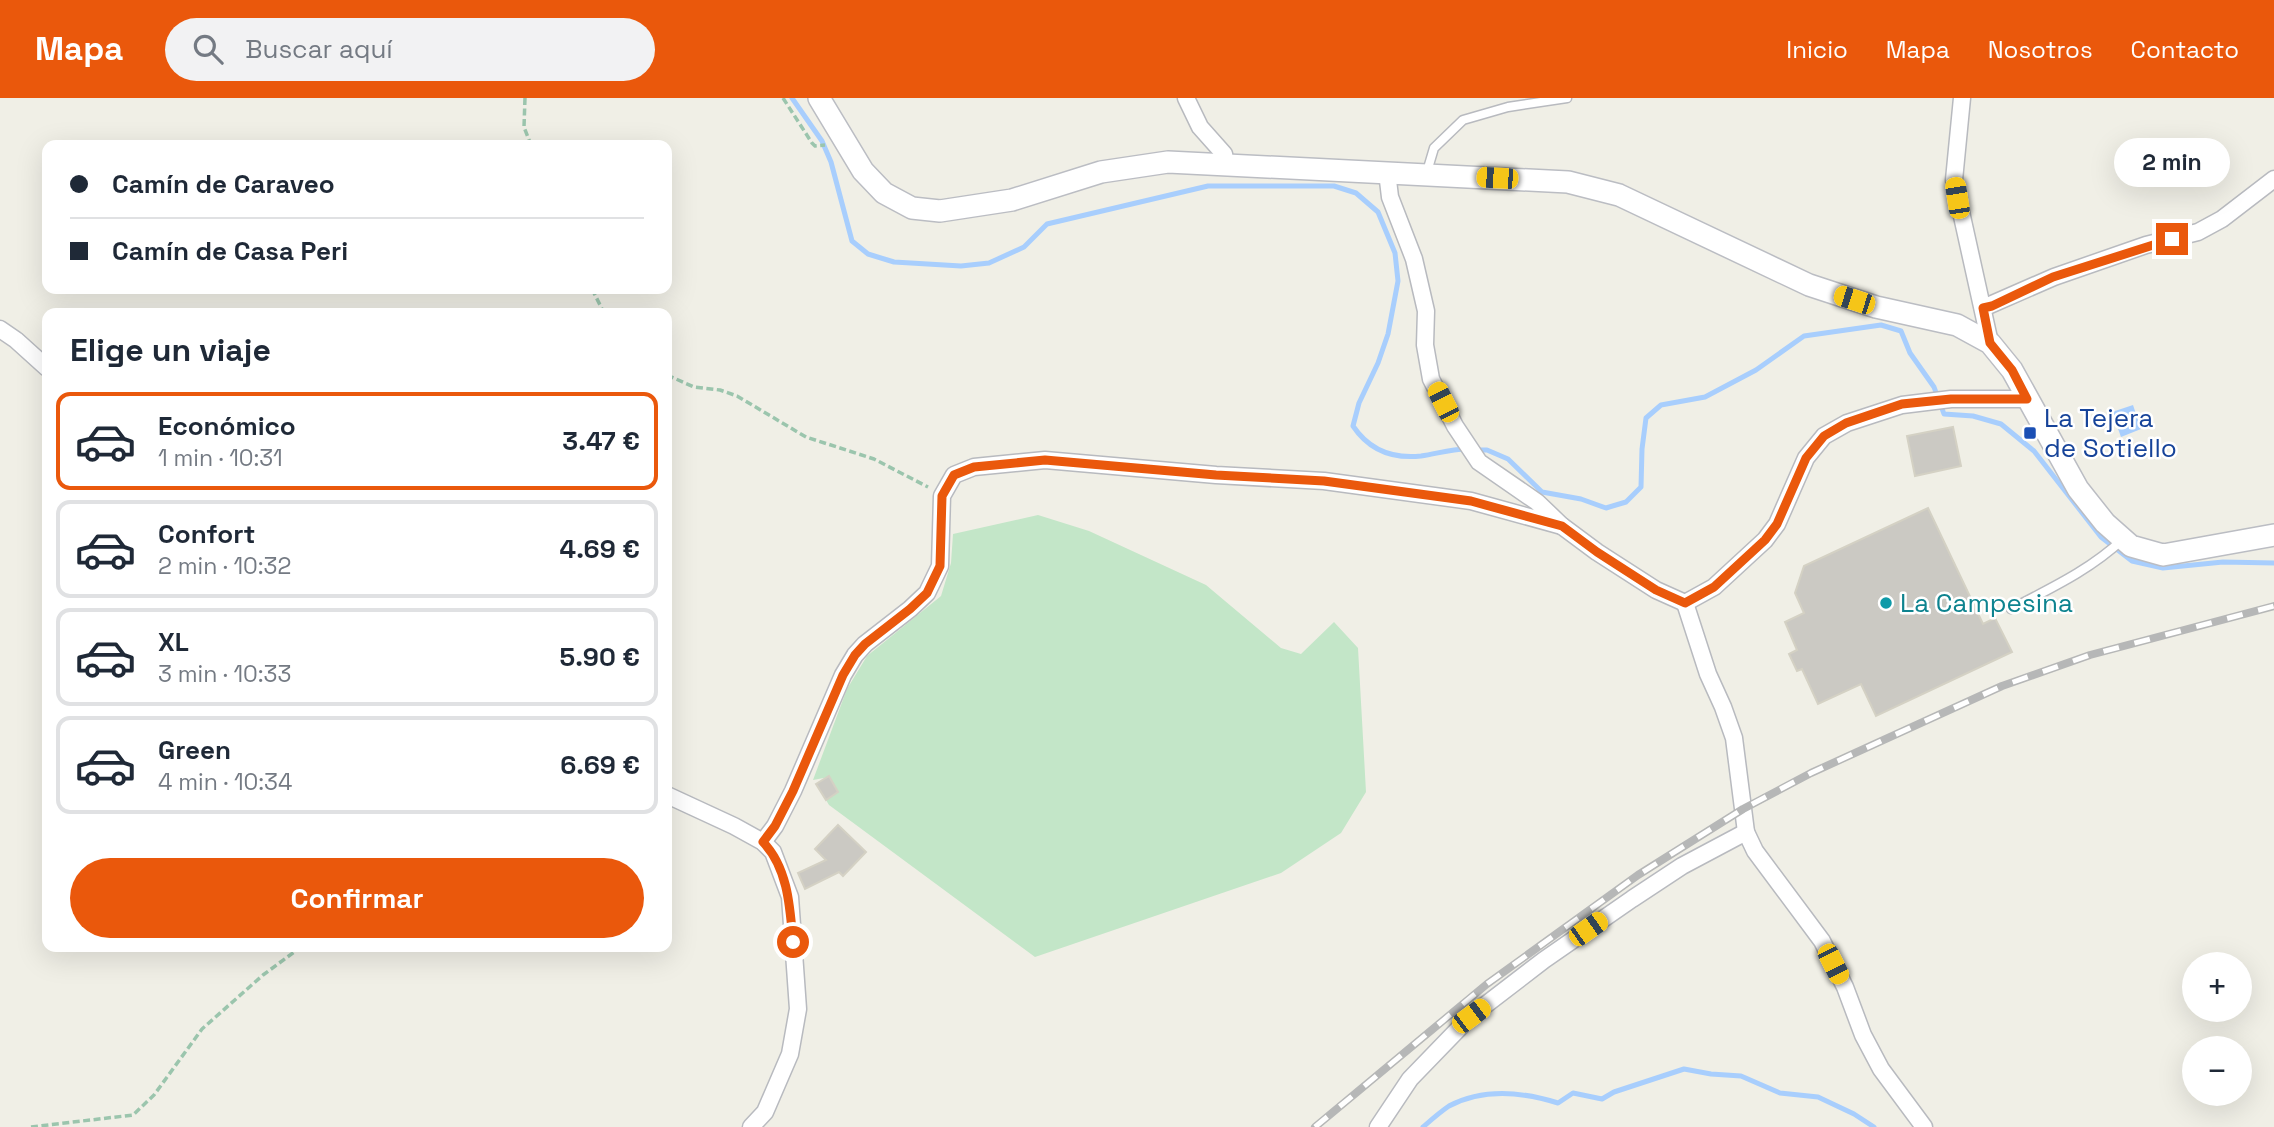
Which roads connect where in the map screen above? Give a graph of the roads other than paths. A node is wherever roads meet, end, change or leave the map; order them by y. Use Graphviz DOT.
graph roads {
  1 [pos="819,98"];
  2 [pos="1186,98"];
  3 [pos="1567,98"];
  4 [pos="1962,98"];
  5 [pos="1226,165"];
  6 [pos="1387,172"];
  7 [pos="1426,175"];
  8 [pos="2274,179"];
  9 [pos="1983,308"];
  10 [pos="0,329"];
  11 [pos="1990,343"];
  12 [pos="42,363"];
  13 [pos="2027,399"];
  14 [pos="1562,526"];
  15 [pos="2274,535"];
  16 [pos="2123,539"];
  17 [pos="1685,603"];
  18 [pos="2011,609"];
  19 [pos="672,797"];
  20 [pos="1746,832"];
  21 [pos="763,842"];
  22 [pos="751,1127"];
  23 [pos="1378,1127"];
  24 [pos="1924,1127"];
  1 -- 5 [label="street"];
  2 -- 5 [label="street"];
  3 -- 7 [label="lane"];
  4 -- 9 [label="street"];
  5 -- 6 [label="street"];
  6 -- 7 [label="street"];
  6 -- 14 [label="street"];
  7 -- 11 [label="street"];
  8 -- 9 [label="street"];
  9 -- 11 [label="street"];
  10 -- 12 [label="street"];
  11 -- 13 [label="street"];
  13 -- 16 [label="street"];
  13 -- 17 [label="street"];
  14 -- 17 [label="street"];
  14 -- 21 [label="street"];
  15 -- 16 [label="street"];
  16 -- 18 [label="lane"];
  17 -- 20 [label="street"];
  19 -- 21 [label="street"];
  20 -- 23 [label="street"];
  20 -- 24 [label="street"];
  21 -- 22 [label="street"];
}
